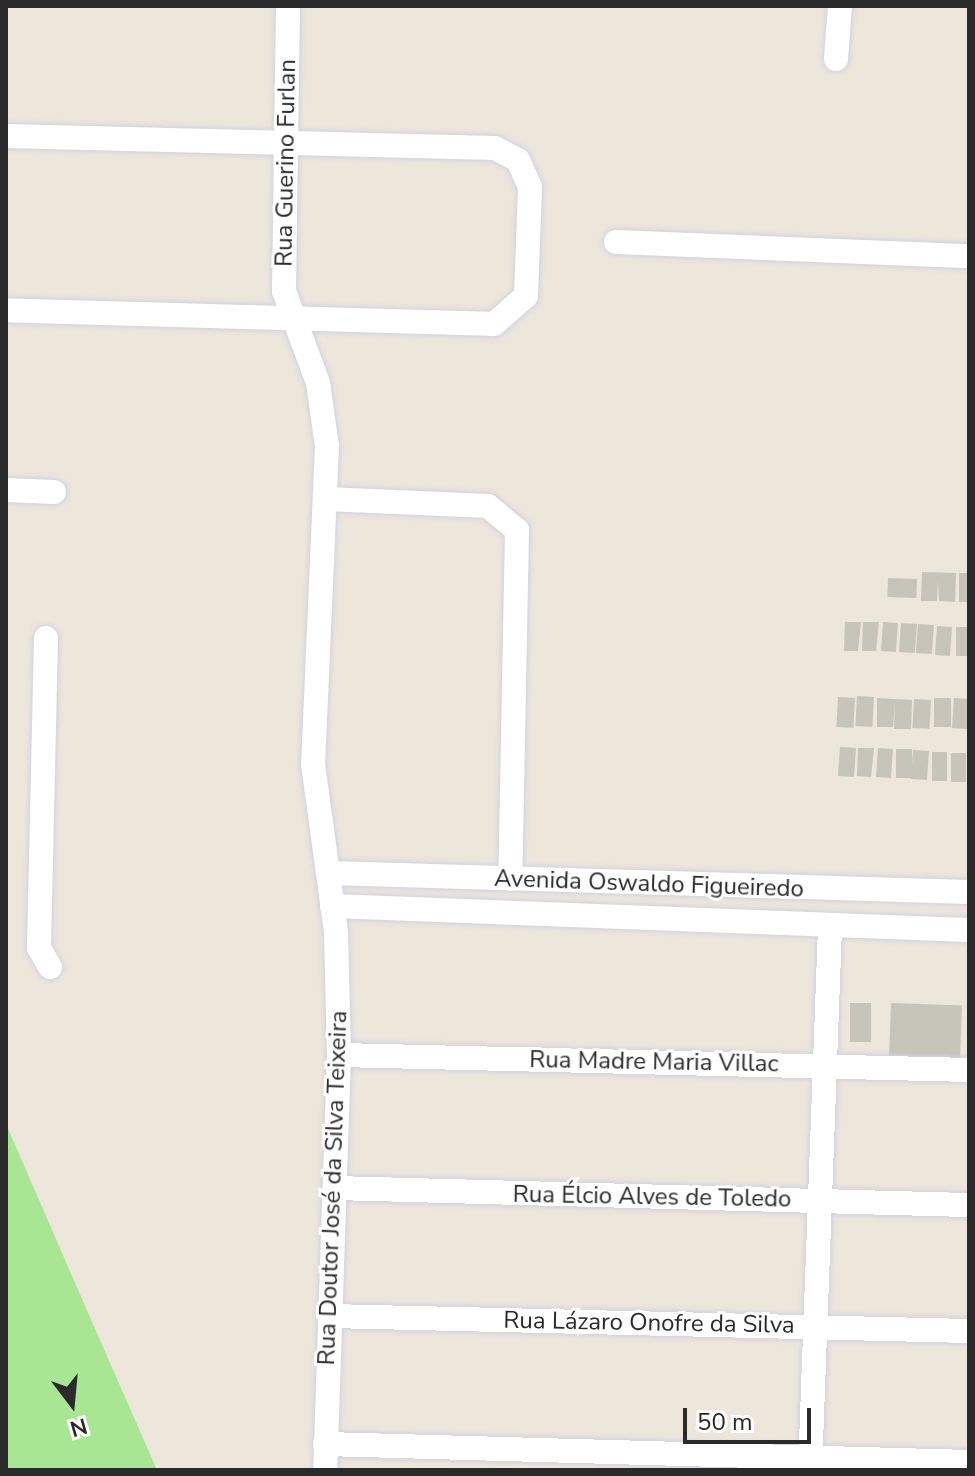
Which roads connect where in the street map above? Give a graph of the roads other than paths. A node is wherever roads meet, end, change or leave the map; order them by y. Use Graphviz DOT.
graph roads {
  1 [pos="288,6"];
  2 [pos="840,6"];
  3 [pos="836,59"];
  4 [pos="6,136"];
  5 [pos="287,142"];
  6 [pos="616,242"];
  7 [pos="969,256"];
  8 [pos="6,310"];
  9 [pos="293,319"];
  10 [pos="6,490"];
  11 [pos="54,492"];
  12 [pos="325,499"];
  13 [pos="46,638"];
  14 [pos="330,873"];
  15 [pos="510,879"];
  16 [pos="572,880"];
  17 [pos="777,889"];
  18 [pos="969,892"];
  19 [pos="332,906"];
  20 [pos="571,915"];
  21 [pos="776,924"];
  22 [pos="830,928"];
  23 [pos="969,930"];
  24 [pos="50,967"];
  25 [pos="339,1055"];
  26 [pos="824,1066"];
  27 [pos="969,1070"];
  28 [pos="335,1188"];
  29 [pos="820,1201"];
  30 [pos="969,1205"];
  31 [pos="329,1316"];
  32 [pos="817,1327"];
  33 [pos="969,1331"];
  34 [pos="325,1444"];
  35 [pos="969,1462"];
  36 [pos="810,1464"];
  37 [pos="325,1470"];
  1 -- 5 [label="street, Rua Guerino Furlan"];
  2 -- 3 [label="street"];
  4 -- 5 [label="street"];
  5 -- 9 [label="street, Rua Guerino Furlan"];
  5 -- 9 [label="street"];
  6 -- 7 [label="street"];
  8 -- 9 [label="street"];
  9 -- 12 [label="street, Rua Guerino Furlan"];
  10 -- 11 [label="street"];
  12 -- 14 [label="street, Rua Doutor José da Silva Teixeira"];
  12 -- 15 [label="street"];
  13 -- 24 [label="street"];
  14 -- 15 [label="street, Avenida Oswaldo Figueiredo"];
  14 -- 19 [label="street, Rua Doutor José da Silva Teixeira"];
  15 -- 16 [label="street, Avenida Oswaldo Figueiredo"];
  16 -- 17 [label="street, Avenida Oswaldo Figueiredo"];
  16 -- 20 [label="street"];
  17 -- 18 [label="street, Avenida Oswaldo Figueiredo"];
  17 -- 21 [label="street"];
  19 -- 20 [label="street, Avenida Oswaldo Figueiredo"];
  19 -- 25 [label="street, Rua Doutor José da Silva Teixeira"];
  20 -- 21 [label="street, Avenida Oswaldo Figueiredo"];
  21 -- 22 [label="street, Avenida Oswaldo Figueiredo"];
  22 -- 23 [label="street, Avenida Oswaldo Figueiredo"];
  22 -- 26 [label="street"];
  25 -- 26 [label="street, Rua Madre Maria Villac"];
  25 -- 28 [label="street, Rua Doutor José da Silva Teixeira"];
  26 -- 27 [label="street, Rua Madre Maria Villac"];
  26 -- 29 [label="street"];
  28 -- 29 [label="street, Rua Élcio Alves de Toledo"];
  28 -- 31 [label="street, Rua Doutor José da Silva Teixeira"];
  29 -- 30 [label="street, Rua Élcio Alves de Toledo"];
  29 -- 32 [label="street"];
  31 -- 32 [label="street, Rua Lázaro Onofre da Silva"];
  31 -- 34 [label="street, Rua Doutor José da Silva Teixeira"];
  32 -- 33 [label="street, Rua Lázaro Onofre da Silva"];
  32 -- 36 [label="street"];
  34 -- 36 [label="street"];
  34 -- 37 [label="street, Rua Doutor José da Silva Teixeira"];
  35 -- 36 [label="street"];
}
